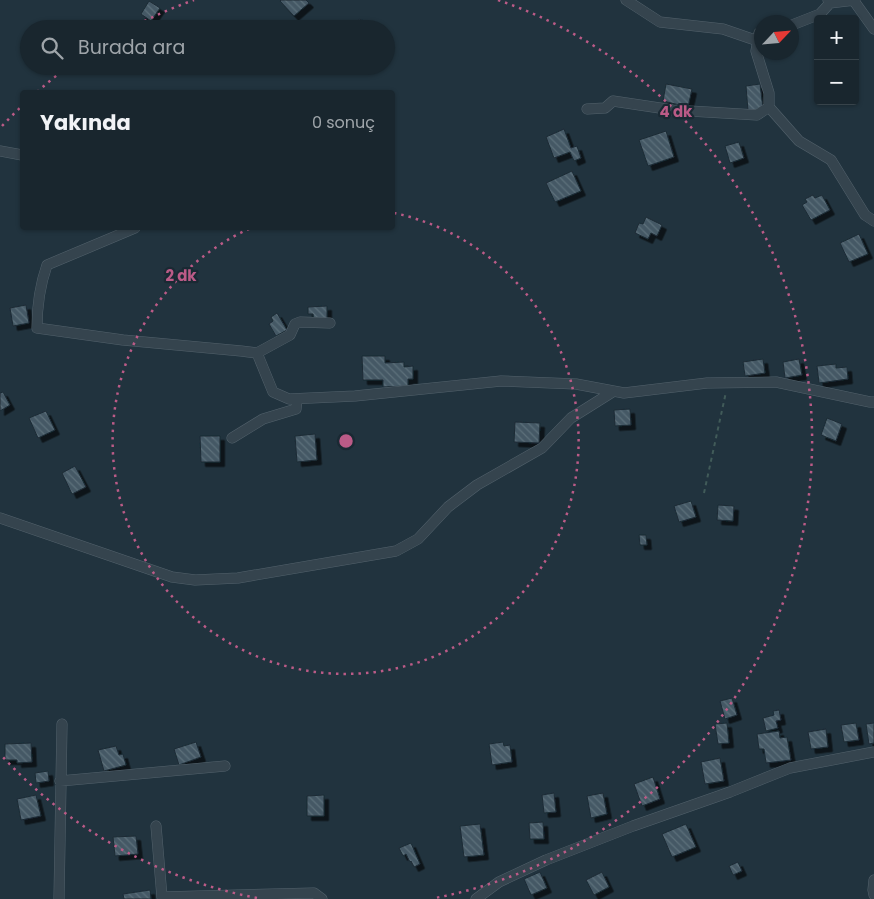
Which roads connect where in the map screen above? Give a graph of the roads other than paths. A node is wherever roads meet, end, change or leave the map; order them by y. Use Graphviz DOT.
graph roads {
  1 [pos="626,0"];
  2 [pos="855,0"];
  3 [pos="829,1"];
  4 [pos="799,22"];
  5 [pos="874,29"];
  6 [pos="754,36"];
  7 [pos="759,60"];
  8 [pos="769,107"];
  9 [pos="588,109"];
  10 [pos="0,150"];
  11 [pos="20,155"];
  12 [pos="874,221"];
  13 [pos="130,230"];
  14 [pos="330,323"];
  15 [pos="257,353"];
  16 [pos="614,391"];
  17 [pos="297,399"];
  18 [pos="874,402"];
  19 [pos="232,438"];
  20 [pos="0,518"];
  21 [pos="62,724"];
  22 [pos="874,752"];
  23 [pos="225,766"];
  24 [pos="60,781"];
  25 [pos="156,826"];
  26 [pos="874,880"];
  27 [pos="874,895"];
  28 [pos="59,899"];
  29 [pos="322,899"];
  30 [pos="476,899"];
  1 -- 6 [label="street"];
  2 -- 3 [label="street"];
  2 -- 5 [label="street"];
  3 -- 4 [label="street"];
  7 -- 8 [label="street"];
  8 -- 9 [label="street"];
  8 -- 12 [label="street"];
  10 -- 11 [label="street"];
  13 -- 15 [label="street"];
  14 -- 15 [label="street"];
  15 -- 17 [label="street"];
  16 -- 17 [label="street"];
  16 -- 18 [label="street"];
  16 -- 20 [label="street"];
  17 -- 19 [label="street"];
  21 -- 24 [label="street"];
  22 -- 30 [label="street"];
  23 -- 24 [label="street"];
  24 -- 28 [label="street"];
  25 -- 29 [label="street"];
  26 -- 27 [label="street"];
}
